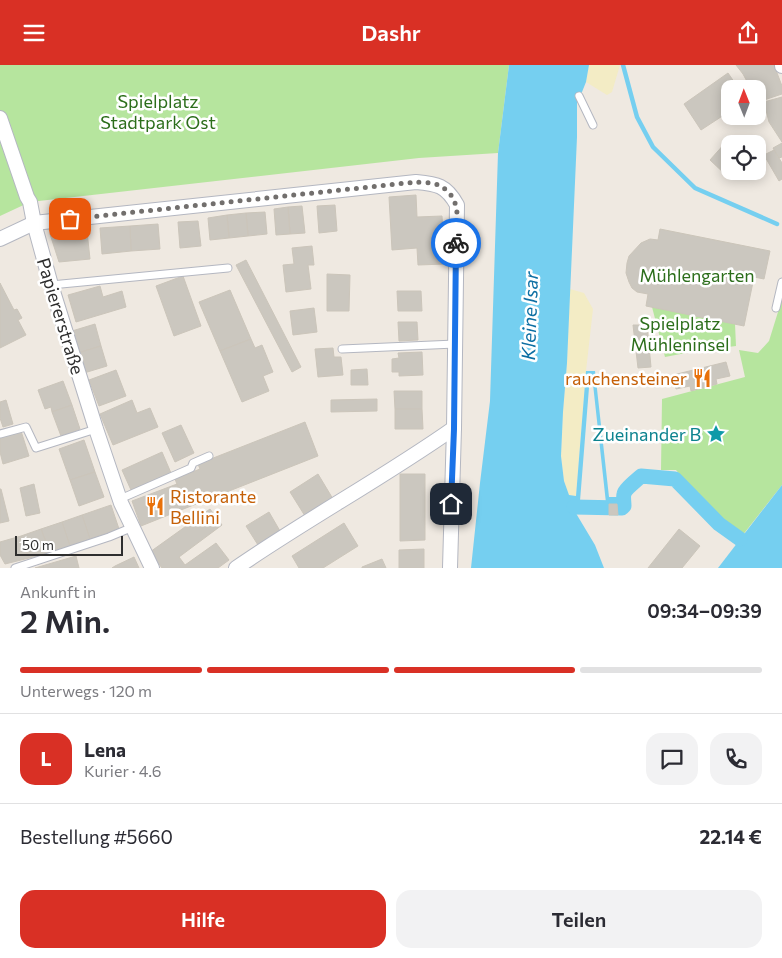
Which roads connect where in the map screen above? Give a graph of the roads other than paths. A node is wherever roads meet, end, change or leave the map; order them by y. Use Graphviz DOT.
graph roads {
  1 [pos="579,96"];
  2 [pos="0,118"];
  3 [pos="593,125"];
  4 [pos="34,223"];
  5 [pos="0,239"];
  6 [pos="228,268"];
  7 [pos="782,282"];
  8 [pos="51,285"];
  9 [pos="776,308"];
  10 [pos="455,344"];
  11 [pos="342,349"];
  12 [pos="96,429"];
  13 [pos="454,429"];
  14 [pos="0,434"];
  15 [pos="209,456"];
  16 [pos="191,468"];
  17 [pos="200,468"];
  18 [pos="120,499"];
  19 [pos="133,527"];
  20 [pos="15,568"];
  21 [pos="152,568"];
  22 [pos="236,568"];
  23 [pos="450,568"];
  1 -- 3 [label="lane"];
  2 -- 4 [label="street, Papiererstraße"];
  4 -- 5 [label="street"];
  4 -- 8 [label="street, Papiererstraße"];
  4 -- 10 [label="street"];
  6 -- 8 [label="lane"];
  7 -- 9 [label="lane"];
  8 -- 12 [label="street, Papiererstraße"];
  10 -- 11 [label="lane"];
  10 -- 13 [label="street"];
  12 -- 14 [label="lane"];
  12 -- 18 [label="street, Papiererstraße"];
  13 -- 22 [label="street"];
  13 -- 23 [label="street"];
  15 -- 16 [label="lane"];
  16 -- 17 [label="lane"];
  16 -- 18 [label="lane"];
  18 -- 19 [label="street, Papiererstraße"];
  19 -- 20 [label="lane"];
  19 -- 21 [label="street, Papiererstraße"];
}
